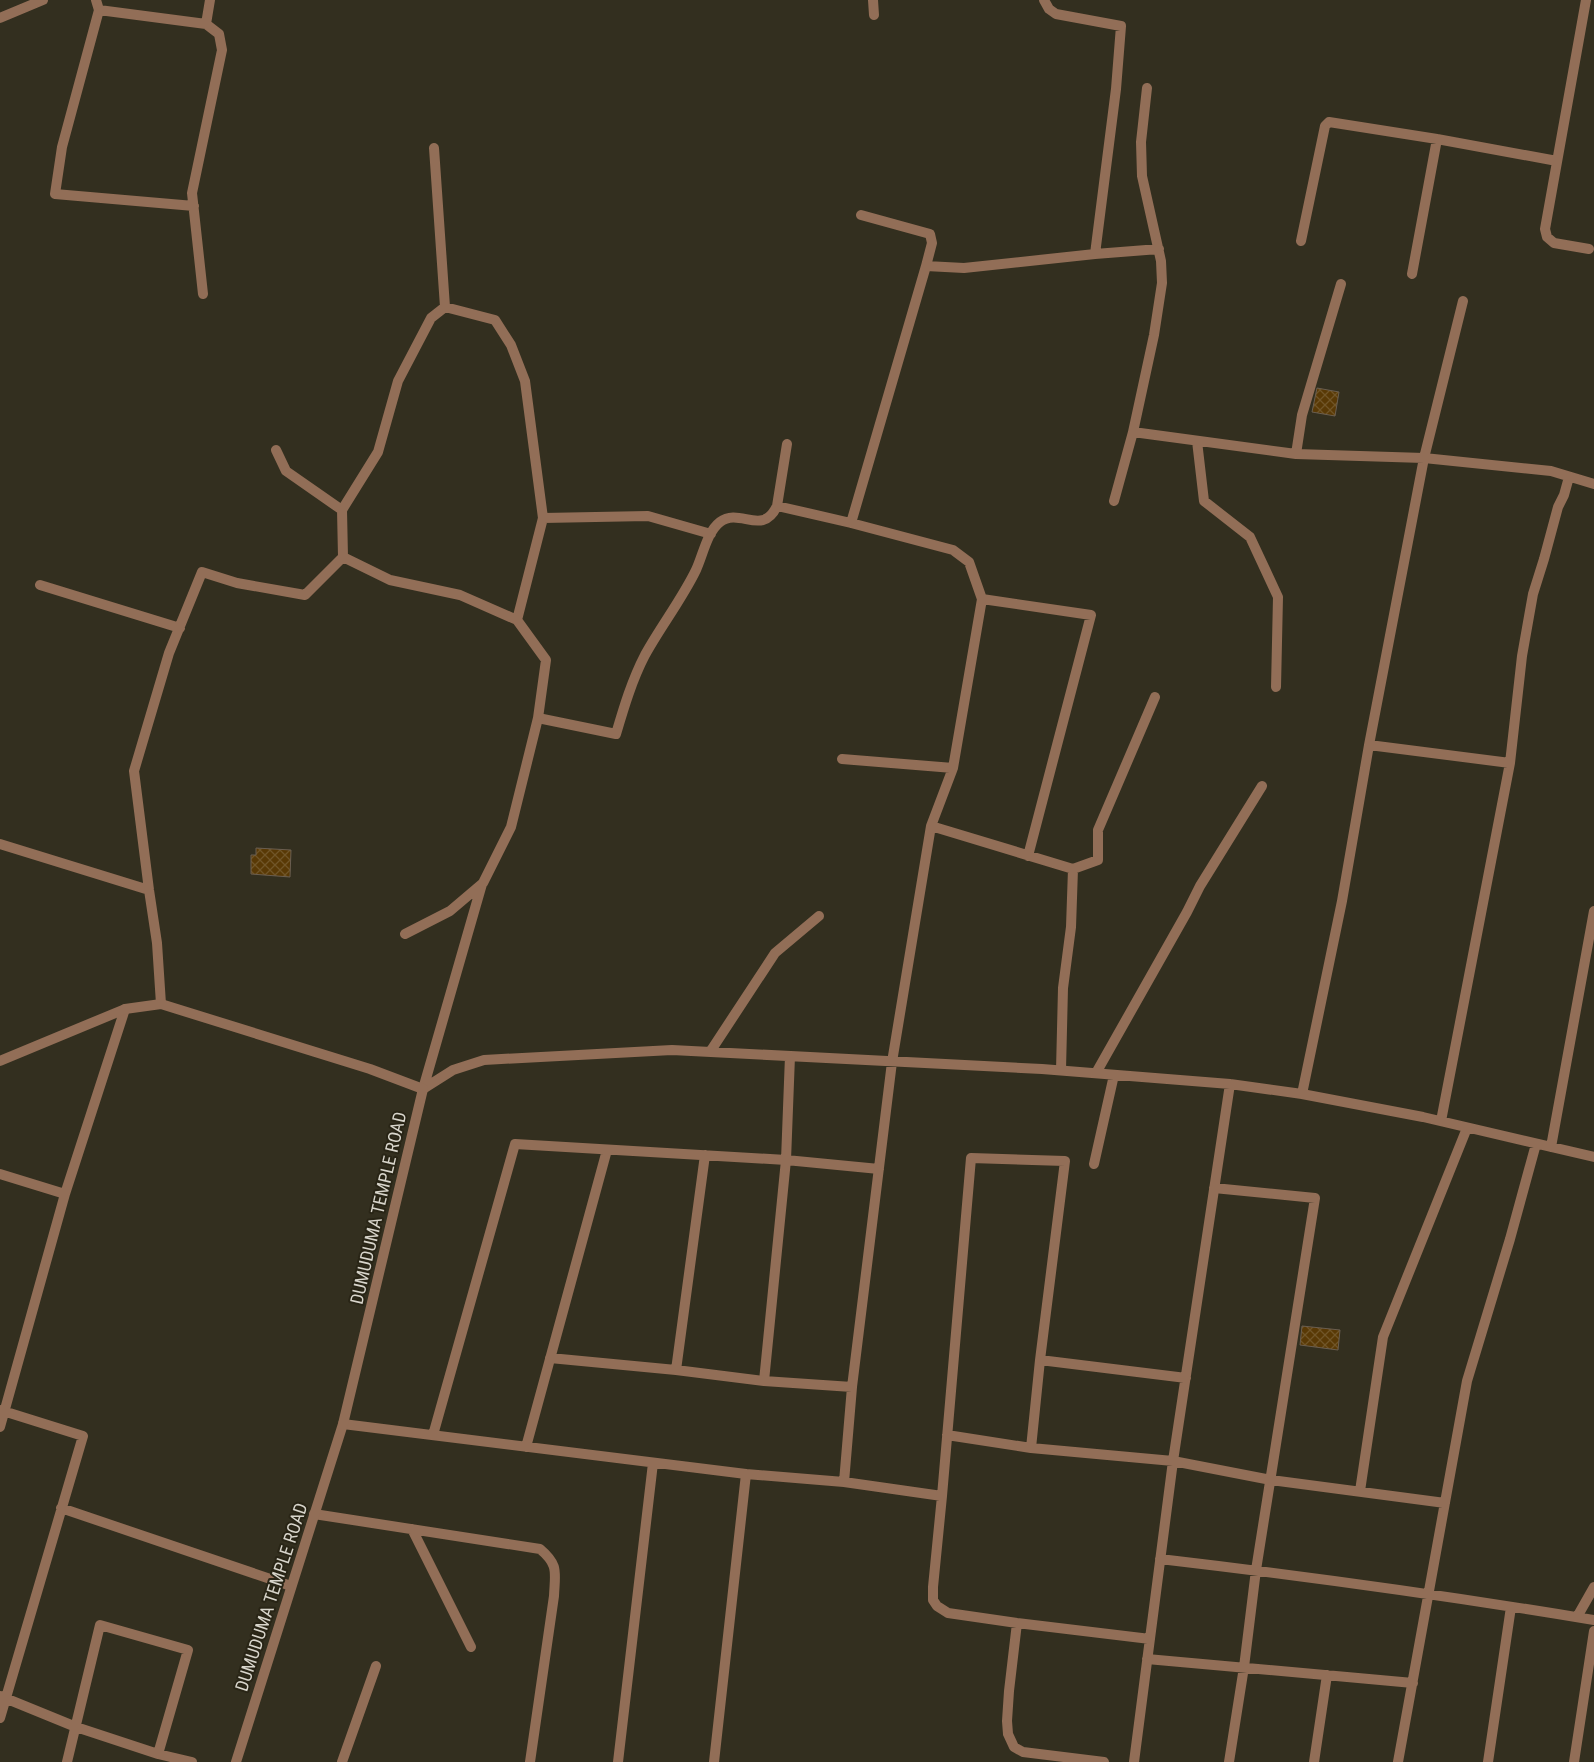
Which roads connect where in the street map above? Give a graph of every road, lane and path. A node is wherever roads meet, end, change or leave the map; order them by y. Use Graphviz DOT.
graph roads {
  1 [pos="43,0"];
  2 [pos="210,0"];
  3 [pos="873,0"];
  4 [pos="1044,0"];
  5 [pos="1586,0"];
  6 [pos="97,5"];
  7 [pos="874,15"];
  8 [pos="0,18"];
  9 [pos="206,24"];
  10 [pos="1147,88"];
  11 [pos="1437,139"];
  12 [pos="434,148"];
  13 [pos="1557,161"];
  14 [pos="194,206"];
  15 [pos="862,216"];
  16 [pos="1301,241"];
  17 [pos="1589,249"];
  18 [pos="1159,250"];
  19 [pos="1095,254"];
  20 [pos="926,266"];
  21 [pos="1412,274"];
  22 [pos="1342,284"];
  23 [pos="203,294"];
  24 [pos="1463,301"];
  25 [pos="445,307"];
  26 [pos="1133,432"];
  27 [pos="1197,440"];
  28 [pos="787,444"];
  29 [pos="276,450"];
  30 [pos="1296,454"];
  31 [pos="1424,458"];
  32 [pos="1569,477"];
  33 [pos="1594,484"];
  34 [pos="1114,501"];
  35 [pos="777,506"];
  36 [pos="342,510"];
  37 [pos="543,518"];
  38 [pos="851,523"];
  39 [pos="711,534"];
  40 [pos="343,557"];
  41 [pos="40,586"];
  42 [pos="982,599"];
  43 [pos="517,620"];
  44 [pos="180,628"];
  45 [pos="1276,687"];
  46 [pos="1155,698"];
  47 [pos="538,718"];
  48 [pos="1369,745"];
  49 [pos="842,759"];
  50 [pos="1510,764"];
  51 [pos="953,768"];
  52 [pos="1262,786"];
  53 [pos="931,826"];
  54 [pos="0,844"];
  55 [pos="1028,856"];
  56 [pos="1074,869"];
  57 [pos="482,883"];
  58 [pos="149,890"];
  59 [pos="1594,911"];
  60 [pos="819,916"];
  61 [pos="405,934"];
  62 [pos="161,1004"];
  63 [pos="125,1009"];
  64 [pos="710,1052"];
  65 [pos="790,1056"];
  66 [pos="0,1062"];
  67 [pos="892,1062"];
  68 [pos="1061,1070"];
  69 [pos="1096,1073"];
  70 [pos="1114,1075"];
  71 [pos="1230,1084"];
  72 [pos="423,1089"];
  73 [pos="1302,1094"];
  74 [pos="1441,1121"];
  75 [pos="1467,1128"];
  76 [pos="1536,1144"];
  77 [pos="1551,1147"];
  78 [pos="608,1150"];
  79 [pos="705,1155"];
  80 [pos="1594,1157"];
  81 [pos="786,1160"];
  82 [pos="1094,1164"];
  83 [pos="879,1168"];
  84 [pos="0,1174"];
  85 [pos="1214,1188"];
  86 [pos="64,1194"];
  87 [pos="550,1358"];
  88 [pos="1040,1360"];
  89 [pos="676,1370"];
  90 [pos="1186,1378"];
  91 [pos="764,1381"];
  92 [pos="852,1387"];
  93 [pos="2,1411"];
  94 [pos="343,1424"];
  95 [pos="0,1427"];
  96 [pos="433,1435"];
  97 [pos="947,1435"];
  98 [pos="526,1447"];
  99 [pos="1031,1448"];
  100 [pos="1173,1461"];
  101 [pos="653,1463"];
  102 [pos="746,1474"];
  103 [pos="1271,1480"];
  104 [pos="844,1482"];
  105 [pos="1360,1491"];
  106 [pos="942,1496"];
  107 [pos="1445,1503"];
  108 [pos="61,1508"];
  109 [pos="314,1514"];
  110 [pos="412,1529"];
  111 [pos="1160,1560"];
  112 [pos="1256,1570"];
  113 [pos="291,1586"];
  114 [pos="1594,1587"];
  115 [pos="1428,1594"];
  116 [pos="1511,1607"];
  117 [pos="1577,1617"];
  118 [pos="1594,1620"];
  119 [pos="1017,1623"];
  120 [pos="1594,1630"];
  121 [pos="1150,1639"];
  122 [pos="472,1647"];
  123 [pos="1147,1659"];
  124 [pos="376,1666"];
  125 [pos="1244,1667"];
  126 [pos="1327,1675"];
  127 [pos="1413,1683"];
  128 [pos="3,1697"];
  129 [pos="0,1718"];
  130 [pos="76,1727"];
  131 [pos="158,1754"];
  132 [pos="67,1762"];
  133 [pos="192,1762"];
  134 [pos="236,1762"];
  135 [pos="342,1762"];
  136 [pos="530,1762"];
  137 [pos="618,1762"];
  138 [pos="714,1762"];
  139 [pos="1104,1762"];
  140 [pos="1134,1762"];
  141 [pos="1228,1762"];
  142 [pos="1314,1762"];
  143 [pos="1398,1762"];
  144 [pos="1488,1762"];
  145 [pos="1574,1762"];
  1 -- 8 [label="street"];
  2 -- 9 [label="street"];
  3 -- 7 [label="street"];
  4 -- 19 [label="street"];
  5 -- 13 [label="street"];
  6 -- 9 [label="street"];
  6 -- 14 [label="street"];
  9 -- 14 [label="street"];
  10 -- 18 [label="street"];
  11 -- 13 [label="street"];
  11 -- 16 [label="street"];
  11 -- 21 [label="street"];
  12 -- 25 [label="street"];
  13 -- 17 [label="street"];
  14 -- 23 [label="street"];
  15 -- 20 [label="street"];
  18 -- 19 [label="street"];
  18 -- 26 [label="street"];
  19 -- 20 [label="street"];
  20 -- 38 [label="street"];
  22 -- 30 [label="street"];
  24 -- 31 [label="street"];
  25 -- 36 [label="street"];
  25 -- 37 [label="street"];
  26 -- 27 [label="street"];
  26 -- 34 [label="street"];
  27 -- 30 [label="street"];
  27 -- 45 [label="street"];
  28 -- 35 [label="street"];
  29 -- 36 [label="street"];
  30 -- 31 [label="street"];
  31 -- 32 [label="street"];
  31 -- 48 [label="street"];
  32 -- 33 [label="street"];
  32 -- 50 [label="street"];
  35 -- 38 [label="street"];
  35 -- 39 [label="street"];
  36 -- 40 [label="street"];
  37 -- 39 [label="street"];
  37 -- 43 [label="street"];
  38 -- 42 [label="street"];
  39 -- 47 [label="street"];
  40 -- 43 [label="street"];
  40 -- 44 [label="street"];
  41 -- 44 [label="street"];
  42 -- 51 [label="street"];
  42 -- 55 [label="street"];
  43 -- 47 [label="street"];
  44 -- 58 [label="street"];
  46 -- 56 [label="street"];
  47 -- 57 [label="street"];
  48 -- 50 [label="street"];
  48 -- 73 [label="street"];
  49 -- 51 [label="street"];
  50 -- 74 [label="street"];
  51 -- 53 [label="street"];
  52 -- 69 [label="street"];
  53 -- 55 [label="street"];
  53 -- 67 [label="street"];
  54 -- 58 [label="street"];
  55 -- 56 [label="street"];
  56 -- 68 [label="street"];
  57 -- 61 [label="street"];
  57 -- 72 [label="street, DUMUDUMA TEMPLE ROAD"];
  58 -- 62 [label="street"];
  59 -- 77 [label="street"];
  60 -- 64 [label="street"];
  62 -- 63 [label="street"];
  62 -- 72 [label="street"];
  63 -- 66 [label="street"];
  63 -- 86 [label="street"];
  64 -- 65 [label="street"];
  64 -- 72 [label="street"];
  65 -- 67 [label="street"];
  65 -- 81 [label="street"];
  67 -- 68 [label="street"];
  67 -- 83 [label="street"];
  68 -- 69 [label="street"];
  69 -- 70 [label="street"];
  70 -- 71 [label="street"];
  70 -- 82 [label="street"];
  71 -- 73 [label="street"];
  71 -- 85 [label="street"];
  72 -- 94 [label="street, DUMUDUMA TEMPLE ROAD"];
  73 -- 74 [label="street"];
  74 -- 75 [label="street"];
  75 -- 76 [label="street"];
  75 -- 105 [label="street"];
  76 -- 77 [label="street"];
  76 -- 107 [label="street"];
  77 -- 80 [label="street"];
  78 -- 79 [label="street"];
  78 -- 87 [label="street"];
  78 -- 96 [label="street"];
  79 -- 81 [label="street"];
  79 -- 89 [label="street"];
  81 -- 83 [label="street"];
  81 -- 91 [label="street"];
  83 -- 92 [label="street"];
  84 -- 86 [label="street"];
  85 -- 90 [label="street"];
  85 -- 103 [label="street"];
  86 -- 93 [label="street"];
  87 -- 89 [label="street"];
  87 -- 98 [label="street"];
  88 -- 90 [label="street"];
  88 -- 97 [label="street"];
  88 -- 99 [label="street"];
  89 -- 91 [label="street"];
  90 -- 100 [label="street"];
  91 -- 92 [label="street"];
  92 -- 104 [label="street"];
  93 -- 95 [label="street"];
  93 -- 108 [label="street"];
  94 -- 96 [label="street"];
  94 -- 109 [label="street, DUMUDUMA TEMPLE ROAD"];
  96 -- 98 [label="street"];
  97 -- 99 [label="street"];
  97 -- 106 [label="street"];
  98 -- 101 [label="street"];
  99 -- 100 [label="street"];
  100 -- 103 [label="street"];
  100 -- 111 [label="street"];
  101 -- 102 [label="street"];
  101 -- 137 [label="street"];
  102 -- 104 [label="street"];
  102 -- 138 [label="street"];
  103 -- 105 [label="street"];
  103 -- 112 [label="street"];
  104 -- 106 [label="street"];
  105 -- 107 [label="street"];
  106 -- 119 [label="street"];
  107 -- 115 [label="street"];
  108 -- 113 [label="street"];
  108 -- 128 [label="street"];
  109 -- 110 [label="street"];
  109 -- 113 [label="street, DUMUDUMA TEMPLE ROAD"];
  110 -- 122 [label="street"];
  110 -- 136 [label="street"];
  111 -- 112 [label="street"];
  111 -- 121 [label="street"];
  112 -- 115 [label="street"];
  112 -- 125 [label="street"];
  113 -- 134 [label="street, DUMUDUMA TEMPLE ROAD"];
  114 -- 117 [label="street"];
  115 -- 116 [label="street"];
  115 -- 127 [label="street"];
  116 -- 117 [label="street"];
  116 -- 144 [label="street"];
  117 -- 118 [label="street"];
  119 -- 121 [label="street"];
  119 -- 139 [label="street"];
  120 -- 145 [label="street"];
  121 -- 123 [label="street"];
  123 -- 125 [label="street"];
  123 -- 140 [label="street"];
  124 -- 135 [label="street"];
  125 -- 126 [label="street"];
  125 -- 141 [label="street"];
  126 -- 127 [label="street"];
  126 -- 142 [label="street"];
  127 -- 143 [label="street"];
  128 -- 129 [label="street"];
  128 -- 130 [label="street"];
  130 -- 131 [label="street"];
  130 -- 131 [label="street"];
  130 -- 132 [label="street"];
  131 -- 133 [label="street"];
}
